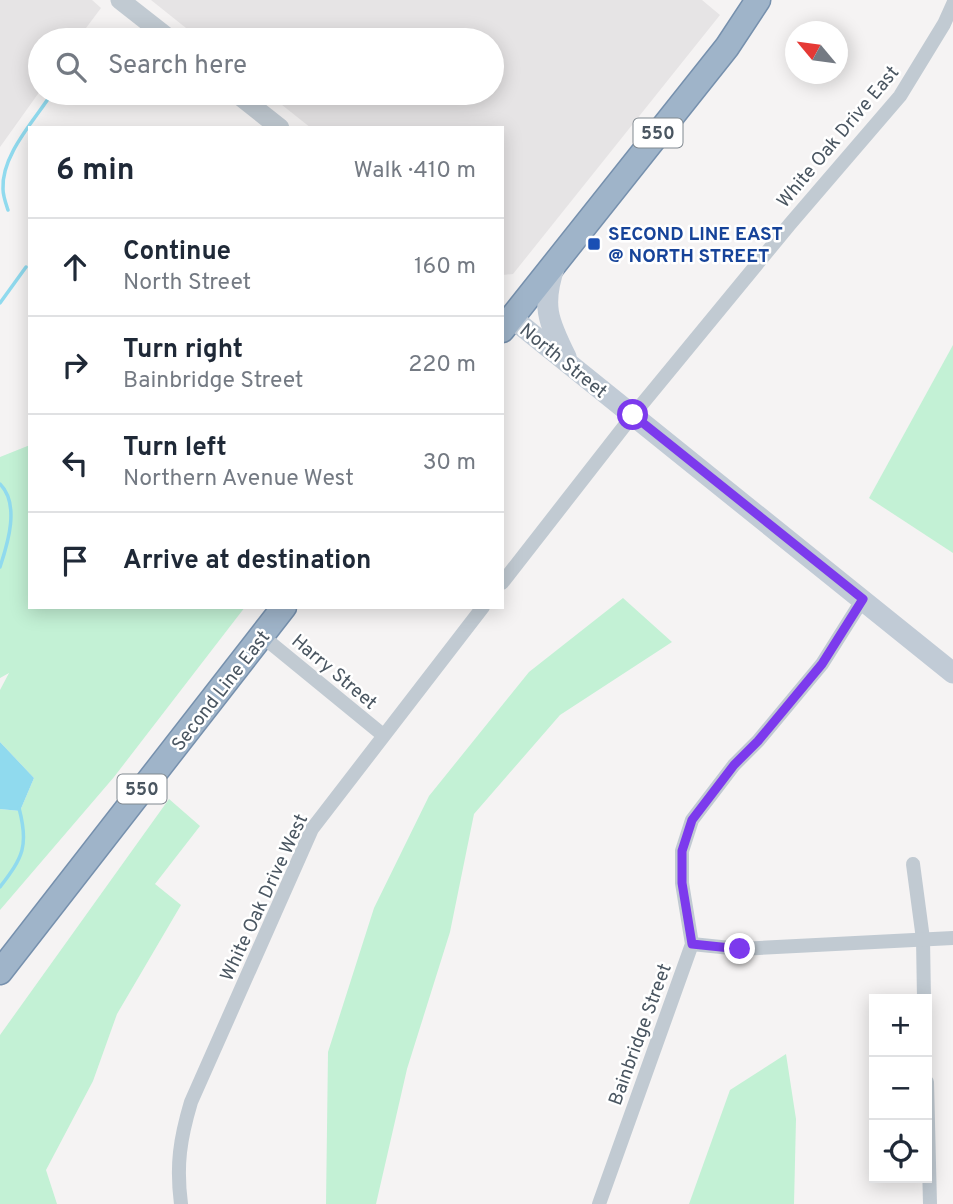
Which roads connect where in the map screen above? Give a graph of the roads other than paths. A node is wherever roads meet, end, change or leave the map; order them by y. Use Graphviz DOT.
graph roads {
  1 [pos="120,0"];
  2 [pos="758,0"];
  3 [pos="953,4"];
  4 [pos="156,28"];
  5 [pos="251,105"];
  6 [pos="277,126"];
  7 [pos="555,264"];
  8 [pos="505,320"];
  9 [pos="570,365"];
  10 [pos="633,415"];
  11 [pos="504,580"];
  12 [pos="863,599"];
  13 [pos="282,609"];
  14 [pos="482,609"];
  15 [pos="262,635"];
  16 [pos="953,673"];
  17 [pos="383,735"];
  18 [pos="913,864"];
  19 [pos="953,938"];
  20 [pos="923,939"];
  21 [pos="692,944"];
  22 [pos="0,972"];
  23 [pos="924,994"];
  24 [pos="928,1120"];
  25 [pos="181,1204"];
  26 [pos="599,1204"];
  27 [pos="930,1204"];
  1 -- 4 [label="street"];
  2 -- 7 [label="highway, 550"];
  3 -- 10 [label="street, White Oak Drive East"];
  5 -- 6 [label="street"];
  7 -- 8 [label="highway, 550"];
  7 -- 9 [label="main road"];
  8 -- 9 [label="main road, North Street"];
  9 -- 10 [label="main road, North Street"];
  10 -- 11 [label="street"];
  10 -- 12 [label="main road, North Street"];
  12 -- 16 [label="main road, North Street"];
  12 -- 21 [label="street, Bainbridge Street"];
  13 -- 15 [label="highway, Second Line East / 550"];
  14 -- 17 [label="street, White Oak Drive West"];
  15 -- 17 [label="street, Harry Street"];
  15 -- 22 [label="highway, Second Line East / 550"];
  17 -- 25 [label="street, White Oak Drive West"];
  18 -- 20 [label="street"];
  19 -- 20 [label="street"];
  20 -- 21 [label="street"];
  20 -- 23 [label="street"];
  21 -- 26 [label="street, Bainbridge Street"];
  24 -- 27 [label="street"];
}
